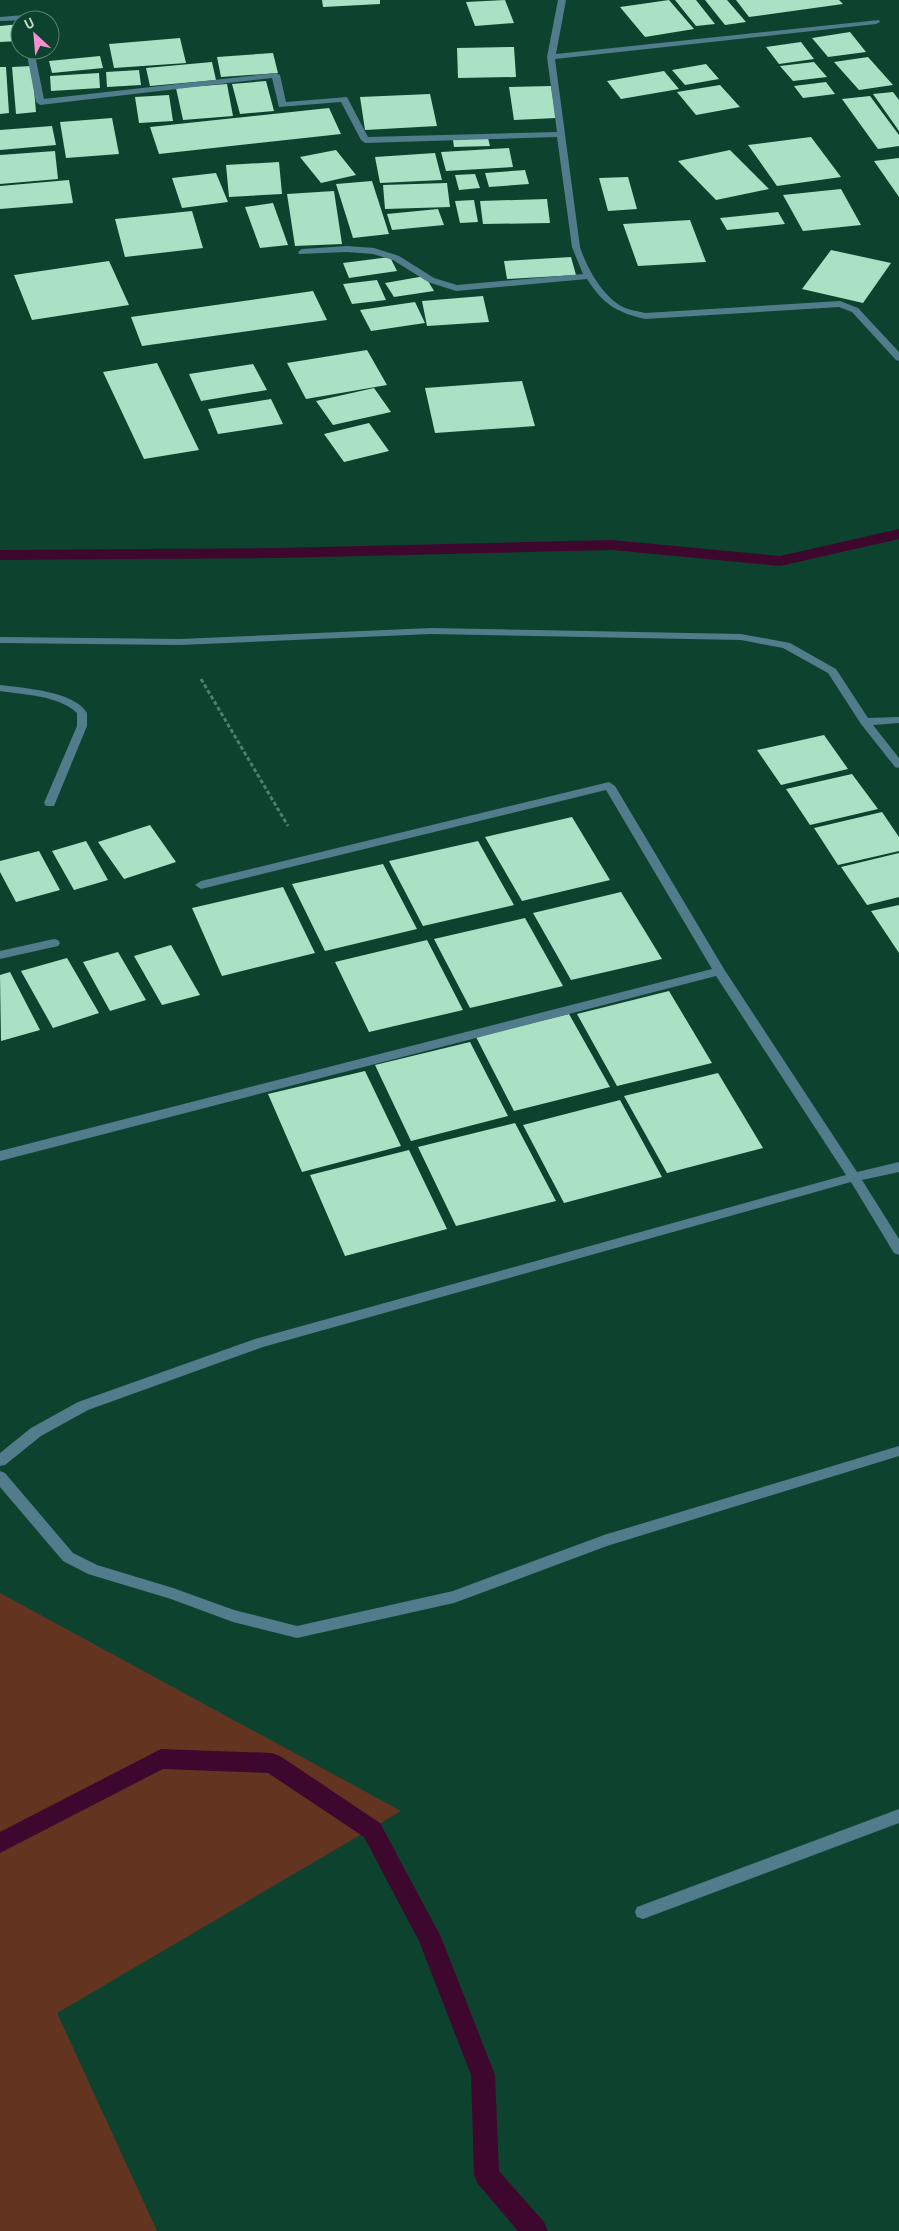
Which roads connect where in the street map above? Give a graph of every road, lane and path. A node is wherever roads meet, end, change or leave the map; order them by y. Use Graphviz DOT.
graph roads {
  1 [pos="562,0"];
  2 [pos="876,22"];
  3 [pos="551,57"];
  4 [pos="32,60"];
  5 [pos="560,134"];
  6 [pos="302,252"];
  7 [pos="589,276"];
  8 [pos="899,358"];
  9 [pos="0,640"];
  10 [pos="180,642"];
  11 [pos="0,688"];
  12 [pos="899,720"];
  13 [pos="865,722"];
  14 [pos="899,765"];
  15 [pos="50,803"];
  16 [pos="308,859"];
  17 [pos="201,885"];
  18 [pos="54,943"];
  19 [pos="0,955"];
  20 [pos="719,971"];
  21 [pos="0,1156"];
  22 [pos="899,1167"];
  23 [pos="854,1177"];
  24 [pos="899,1250"];
  25 [pos="899,1451"];
  26 [pos="0,1461"];
  27 [pos="0,1478"];
  28 [pos="899,1816"];
  29 [pos="643,1912"];
  1 -- 3 [label="street"];
  2 -- 3 [label="street"];
  3 -- 5 [label="street"];
  4 -- 5 [label="street"];
  5 -- 7 [label="street"];
  6 -- 7 [label="street"];
  7 -- 8 [label="street"];
  9 -- 10 [label="street"];
  10 -- 13 [label="street"];
  10 -- 16 [label="path"];
  11 -- 15 [label="street"];
  12 -- 13 [label="street"];
  13 -- 14 [label="street"];
  16 -- 17 [label="street"];
  16 -- 20 [label="street"];
  18 -- 19 [label="street"];
  20 -- 21 [label="street"];
  20 -- 23 [label="street"];
  22 -- 23 [label="street"];
  23 -- 24 [label="street"];
  23 -- 26 [label="street"];
  25 -- 27 [label="street"];
  28 -- 29 [label="street"];
}
